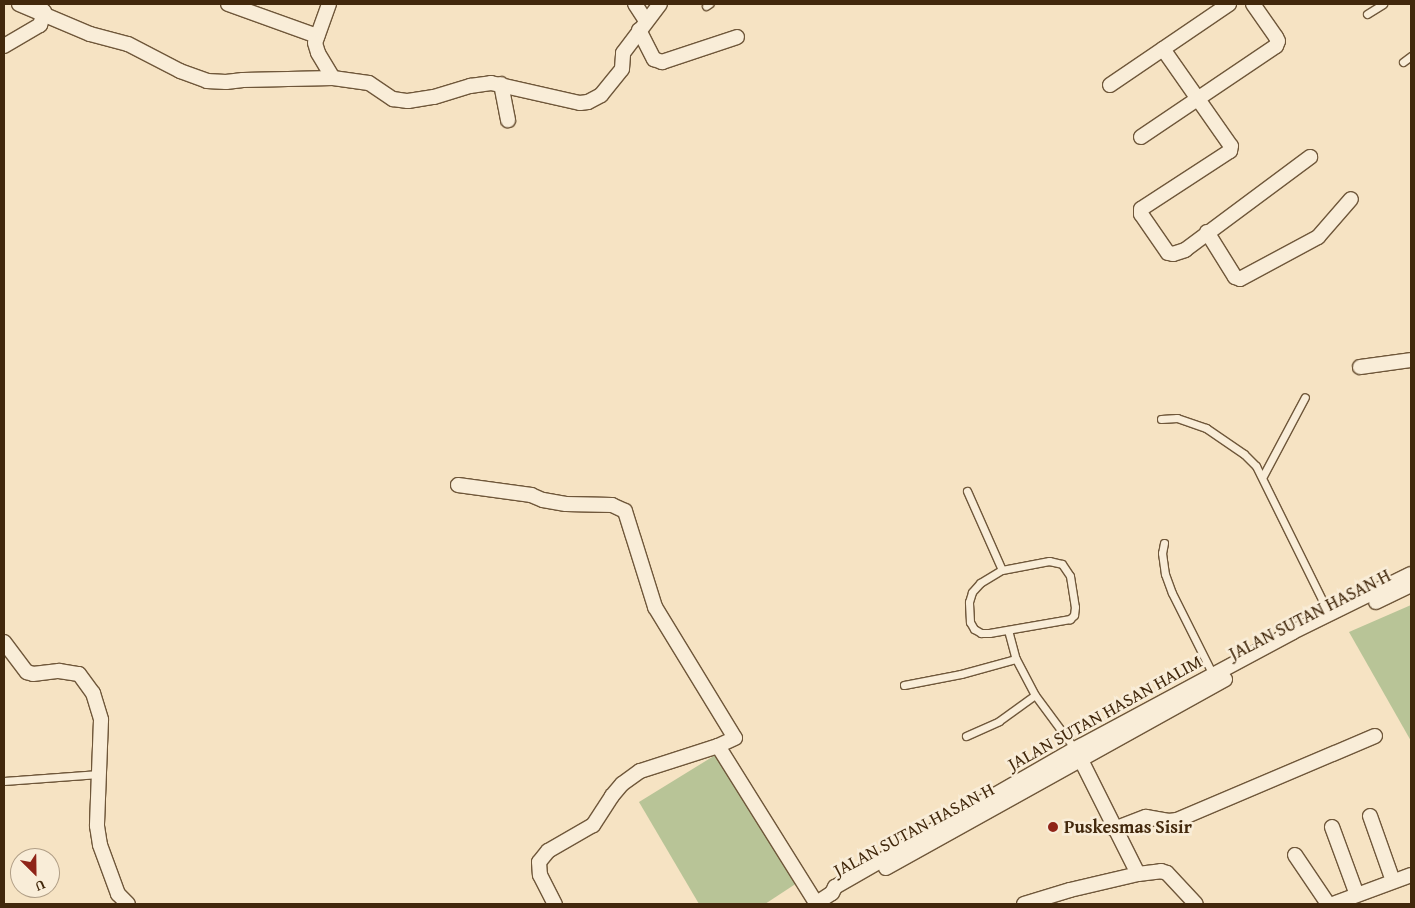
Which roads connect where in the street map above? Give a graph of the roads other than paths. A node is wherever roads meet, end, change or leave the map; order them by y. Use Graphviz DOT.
graph roads {
  1 [pos="20,4"];
  2 [pos="228,4"];
  3 [pos="329,4"];
  4 [pos="635,4"];
  5 [pos="660,4"];
  6 [pos="1228,4"];
  7 [pos="1253,4"];
  8 [pos="1383,4"];
  9 [pos="40,8"];
  10 [pos="1367,14"];
  11 [pos="642,26"];
  12 [pos="317,36"];
  13 [pos="737,37"];
  14 [pos="4,46"];
  15 [pos="1163,49"];
  16 [pos="1411,56"];
  17 [pos="1402,62"];
  18 [pos="334,78"];
  19 [pos="501,84"];
  20 [pos="1110,85"];
  21 [pos="1198,98"];
  22 [pos="508,120"];
  23 [pos="1141,137"];
  24 [pos="1310,157"];
  25 [pos="1352,200"];
  26 [pos="1207,232"];
  27 [pos="1411,360"];
  28 [pos="1360,367"];
  29 [pos="1305,397"];
  30 [pos="1161,419"];
  31 [pos="1263,476"];
  32 [pos="458,485"];
  33 [pos="967,491"];
  34 [pos="1164,543"];
  35 [pos="1002,570"];
  36 [pos="1411,574"];
  37 [pos="1411,585"];
  38 [pos="1330,616"];
  39 [pos="1008,630"];
  40 [pos="4,642"];
  41 [pos="1016,659"];
  42 [pos="1213,675"];
  43 [pos="904,685"];
  44 [pos="1035,695"];
  45 [pos="966,736"];
  46 [pos="1375,736"];
  47 [pos="724,744"];
  48 [pos="1079,754"];
  49 [pos="99,774"];
  50 [pos="4,781"];
  51 [pos="1370,816"];
  52 [pos="1332,827"];
  53 [pos="1114,829"];
  54 [pos="1295,855"];
  55 [pos="1138,874"];
  56 [pos="1411,874"];
  57 [pos="1394,881"];
  58 [pos="1357,895"];
  59 [pos="823,900"];
  60 [pos="128,904"];
  61 [pos="555,904"];
  62 [pos="1030,904"];
  63 [pos="1196,904"];
  64 [pos="1328,904"];
  65 [pos="1333,904"];
  1 -- 9 [label="street"];
  2 -- 12 [label="street"];
  3 -- 12 [label="street"];
  4 -- 11 [label="street"];
  5 -- 11 [label="street"];
  6 -- 15 [label="street"];
  7 -- 21 [label="street"];
  8 -- 10 [label="lane"];
  9 -- 14 [label="street"];
  9 -- 18 [label="street"];
  11 -- 13 [label="street"];
  11 -- 19 [label="street"];
  12 -- 18 [label="street"];
  15 -- 20 [label="street"];
  15 -- 21 [label="street"];
  16 -- 17 [label="lane"];
  18 -- 19 [label="street"];
  19 -- 22 [label="street"];
  21 -- 23 [label="street"];
  21 -- 26 [label="street"];
  24 -- 26 [label="street"];
  25 -- 26 [label="street"];
  27 -- 28 [label="street"];
  29 -- 31 [label="lane"];
  30 -- 31 [label="lane"];
  31 -- 38 [label="lane"];
  32 -- 47 [label="street"];
  33 -- 35 [label="lane"];
  34 -- 42 [label="lane"];
  35 -- 39 [label="lane"];
  35 -- 39 [label="lane"];
  36 -- 38 [label="street, JALAN SUTAN HASAN HALIM"];
  37 -- 48 [label="street, JALAN SUTAN HASAN H"];
  38 -- 42 [label="street, JALAN SUTAN HASAN HALIM"];
  39 -- 41 [label="lane"];
  40 -- 49 [label="street"];
  41 -- 43 [label="lane"];
  41 -- 44 [label="lane"];
  42 -- 48 [label="street, JALAN SUTAN HASAN HALIM"];
  44 -- 45 [label="lane"];
  44 -- 48 [label="lane"];
  46 -- 53 [label="street"];
  47 -- 59 [label="street"];
  47 -- 61 [label="street"];
  48 -- 53 [label="street"];
  48 -- 59 [label="street, JALAN SUTAN HASAN HALIM"];
  49 -- 50 [label="lane"];
  49 -- 60 [label="street"];
  51 -- 57 [label="street"];
  52 -- 58 [label="street"];
  53 -- 55 [label="street"];
  54 -- 64 [label="street"];
  55 -- 62 [label="street"];
  55 -- 63 [label="street"];
  56 -- 57 [label="street"];
  57 -- 58 [label="street"];
  58 -- 65 [label="street"];
}
